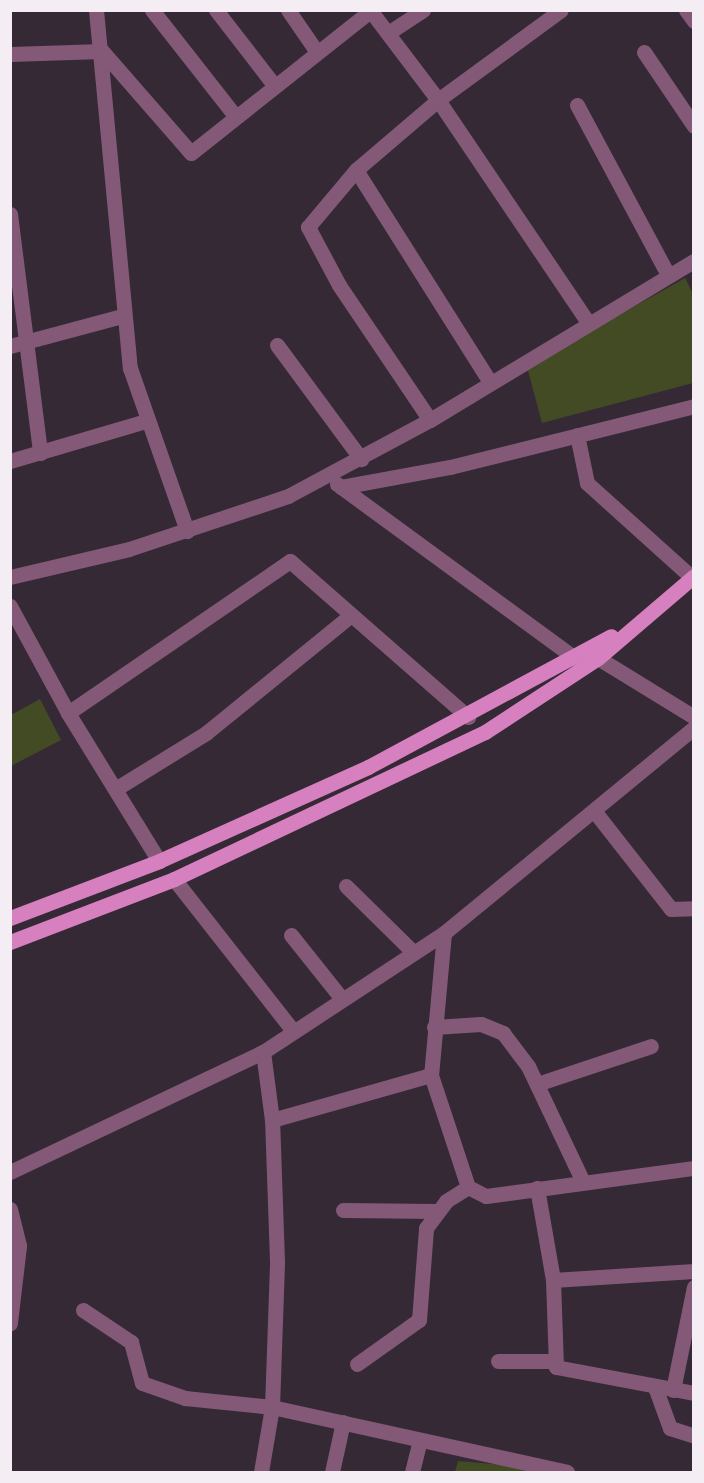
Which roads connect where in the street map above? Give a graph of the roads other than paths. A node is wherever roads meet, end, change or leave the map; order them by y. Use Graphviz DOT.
graph roads {
  1 [pos="152,10"];
  2 [pos="216,10"];
  3 [pos="288,10"];
  4 [pos="423,10"];
  5 [pos="561,10"];
  6 [pos="686,10"];
  7 [pos="370,11"];
  8 [pos="101,13"];
  9 [pos="693,21"];
  10 [pos="388,33"];
  11 [pos="102,51"];
  12 [pos="317,52"];
  13 [pos="644,52"];
  14 [pos="10,54"];
  15 [pos="274,85"];
  16 [pos="438,100"];
  17 [pos="577,105"];
  18 [pos="235,116"];
  19 [pos="693,126"];
  20 [pos="356,170"];
  21 [pos="10,214"];
  22 [pos="12,236"];
  23 [pos="693,261"];
  24 [pos="668,275"];
  25 [pos="122,316"];
  26 [pos="587,321"];
  27 [pos="18,345"];
  28 [pos="277,345"];
  29 [pos="490,382"];
  30 [pos="693,406"];
  31 [pos="430,420"];
  32 [pos="146,421"];
  33 [pos="577,435"];
  34 [pos="40,453"];
  35 [pos="361,459"];
  36 [pos="10,461"];
  37 [pos="326,477"];
  38 [pos="341,487"];
  39 [pos="187,531"];
  40 [pos="691,572"];
  41 [pos="10,577"];
  42 [pos="10,606"];
  43 [pos="350,616"];
  44 [pos="598,658"];
  45 [pos="576,659"];
  46 [pos="68,713"];
  47 [pos="468,717"];
  48 [pos="693,717"];
  49 [pos="693,728"];
  50 [pos="368,767"];
  51 [pos="376,785"];
  52 [pos="117,788"];
  53 [pos="595,812"];
  54 [pos="159,861"];
  55 [pos="174,879"];
  56 [pos="346,886"];
  57 [pos="693,908"];
  58 [pos="10,918"];
  59 [pos="444,933"];
  60 [pos="291,935"];
  61 [pos="10,942"];
  62 [pos="414,953"];
  63 [pos="342,999"];
  64 [pos="434,1027"];
  65 [pos="293,1031"];
  66 [pos="651,1046"];
  67 [pos="263,1052"];
  68 [pos="431,1075"];
  69 [pos="537,1084"];
  70 [pos="272,1120"];
  71 [pos="693,1168"];
  72 [pos="10,1172"];
  73 [pos="582,1182"];
  74 [pos="468,1187"];
  75 [pos="537,1188"];
  76 [pos="10,1209"];
  77 [pos="343,1210"];
  78 [pos="436,1211"];
  79 [pos="693,1271"];
  80 [pos="553,1280"];
  81 [pos="693,1287"];
  82 [pos="83,1310"];
  83 [pos="10,1323"];
  84 [pos="498,1361"];
  85 [pos="554,1361"];
  86 [pos="357,1364"];
  87 [pos="655,1387"];
  88 [pos="673,1390"];
  89 [pos="693,1393"];
  90 [pos="273,1407"];
  91 [pos="343,1422"];
  92 [pos="693,1436"];
  93 [pos="420,1440"];
  94 [pos="261,1473"];
  95 [pos="332,1473"];
  96 [pos="412,1473"];
  97 [pos="567,1473"];
  1 -- 18 [label="street"];
  2 -- 15 [label="street"];
  3 -- 12 [label="street"];
  4 -- 10 [label="street"];
  5 -- 16 [label="street"];
  6 -- 9 [label="street"];
  7 -- 10 [label="street"];
  7 -- 12 [label="street"];
  8 -- 11 [label="street"];
  10 -- 16 [label="street"];
  11 -- 14 [label="street"];
  11 -- 18 [label="street"];
  11 -- 25 [label="street"];
  12 -- 15 [label="street"];
  13 -- 19 [label="street"];
  15 -- 18 [label="street"];
  16 -- 20 [label="street"];
  16 -- 26 [label="street"];
  17 -- 24 [label="street"];
  20 -- 29 [label="street"];
  20 -- 31 [label="street"];
  21 -- 22 [label="street"];
  22 -- 27 [label="street"];
  23 -- 24 [label="street"];
  24 -- 26 [label="street"];
  25 -- 27 [label="street"];
  25 -- 32 [label="street"];
  26 -- 29 [label="street"];
  27 -- 34 [label="street"];
  28 -- 35 [label="street"];
  29 -- 31 [label="street"];
  30 -- 33 [label="street"];
  31 -- 35 [label="street"];
  32 -- 34 [label="street"];
  32 -- 39 [label="street"];
  33 -- 38 [label="street"];
  33 -- 40 [label="street"];
  34 -- 36 [label="street"];
  35 -- 37 [label="street"];
  37 -- 38 [label="street"];
  37 -- 39 [label="street"];
  38 -- 45 [label="street"];
  39 -- 41 [label="street"];
  40 -- 44 [label="main road"];
  40 -- 45 [label="main road"];
  42 -- 46 [label="street"];
  43 -- 46 [label="street"];
  43 -- 47 [label="street"];
  43 -- 52 [label="street"];
  44 -- 48 [label="street"];
  44 -- 51 [label="main road"];
  45 -- 47 [label="main road"];
  46 -- 52 [label="street"];
  47 -- 50 [label="main road"];
  49 -- 53 [label="street"];
  50 -- 51 [label="main road"];
  50 -- 54 [label="main road"];
  51 -- 55 [label="main road"];
  52 -- 54 [label="street"];
  53 -- 57 [label="street"];
  53 -- 59 [label="street"];
  54 -- 58 [label="main road"];
  55 -- 61 [label="main road"];
  55 -- 65 [label="street"];
  56 -- 62 [label="street"];
  59 -- 62 [label="street"];
  59 -- 64 [label="street"];
  60 -- 63 [label="street"];
  62 -- 63 [label="street"];
  63 -- 65 [label="street"];
  64 -- 68 [label="street"];
  64 -- 69 [label="street"];
  65 -- 67 [label="street"];
  66 -- 69 [label="street"];
  67 -- 70 [label="street"];
  67 -- 72 [label="street"];
  68 -- 70 [label="street"];
  68 -- 74 [label="street"];
  69 -- 73 [label="street"];
  70 -- 90 [label="street"];
  71 -- 73 [label="street"];
  73 -- 75 [label="street"];
  74 -- 75 [label="street"];
  74 -- 78 [label="street"];
  75 -- 80 [label="street"];
  76 -- 83 [label="street"];
  77 -- 78 [label="street"];
  78 -- 86 [label="street"];
  79 -- 80 [label="street"];
  80 -- 85 [label="street"];
  81 -- 88 [label="street"];
  82 -- 90 [label="street"];
  84 -- 85 [label="street"];
  85 -- 87 [label="street"];
  87 -- 88 [label="street"];
  87 -- 92 [label="street"];
  88 -- 89 [label="street"];
  90 -- 91 [label="street"];
  90 -- 94 [label="street"];
  91 -- 93 [label="street"];
  91 -- 95 [label="street"];
  93 -- 96 [label="street"];
  93 -- 97 [label="street"];
}
